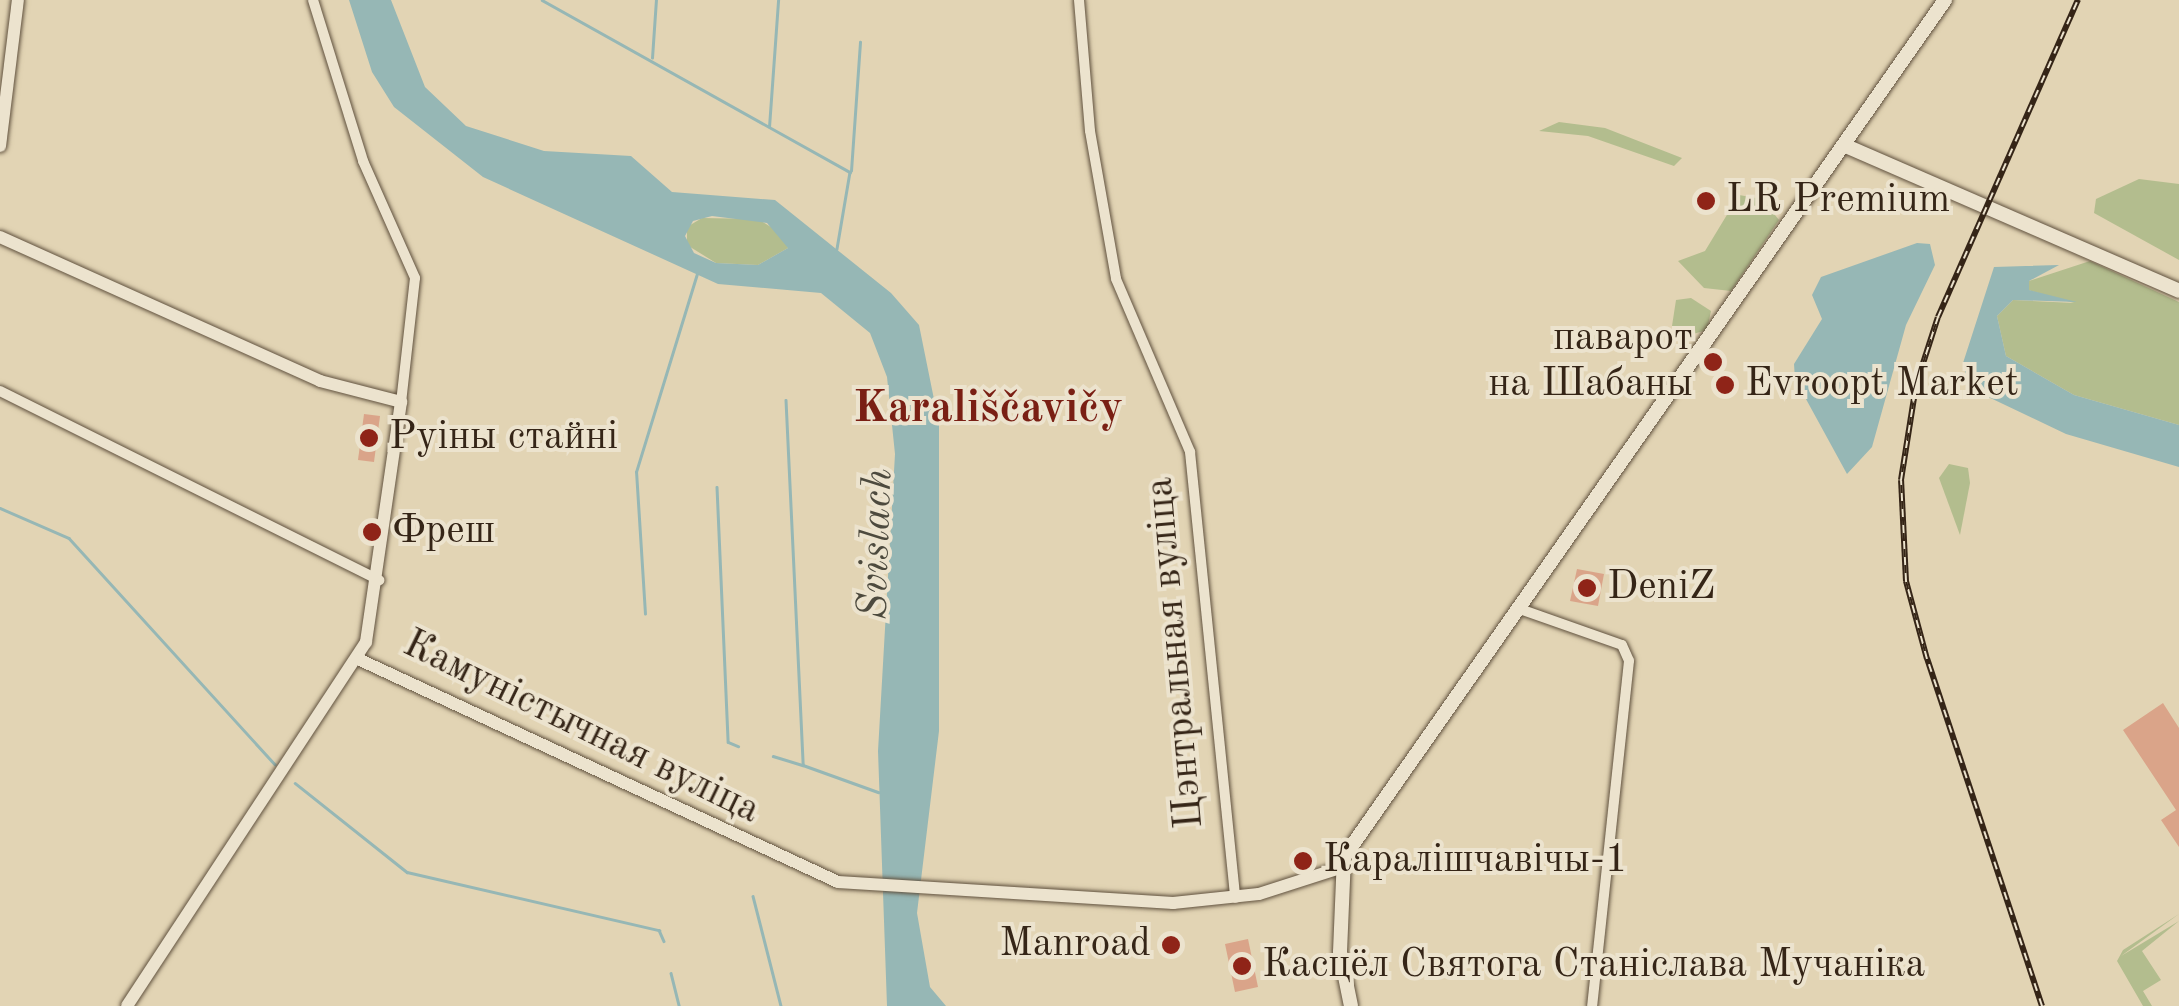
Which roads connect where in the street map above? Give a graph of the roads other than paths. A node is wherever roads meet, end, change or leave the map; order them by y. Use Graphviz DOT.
graph roads {
  1 [pos="18,0"];
  2 [pos="313,0"];
  3 [pos="1078,0"];
  4 [pos="1945,0"];
  5 [pos="0,146"];
  6 [pos="1846,146"];
  7 [pos="0,237"];
  8 [pos="2179,291"];
  9 [pos="0,391"];
  10 [pos="400,402"];
  11 [pos="380,581"];
  12 [pos="1517,608"];
  13 [pos="358,660"];
  14 [pos="1340,868"];
  15 [pos="1235,898"];
  16 [pos="127,1006"];
  17 [pos="1351,1006"];
  18 [pos="1592,1006"];
  1 -- 5 [label="street"];
  2 -- 10 [label="street, Камуністычная вуліца"];
  3 -- 15 [label="street, Цэнтральная вуліца"];
  4 -- 6 [label="main road"];
  6 -- 8 [label="main road"];
  6 -- 12 [label="main road"];
  7 -- 10 [label="street"];
  9 -- 11 [label="street"];
  10 -- 11 [label="street, Камуністычная вуліца"];
  11 -- 13 [label="street, Камуністычная вуліца"];
  12 -- 14 [label="main road"];
  12 -- 18 [label="street"];
  13 -- 15 [label="street, Камуністычная вуліца"];
  13 -- 16 [label="street"];
  14 -- 15 [label="street"];
  14 -- 17 [label="main road"];
}
